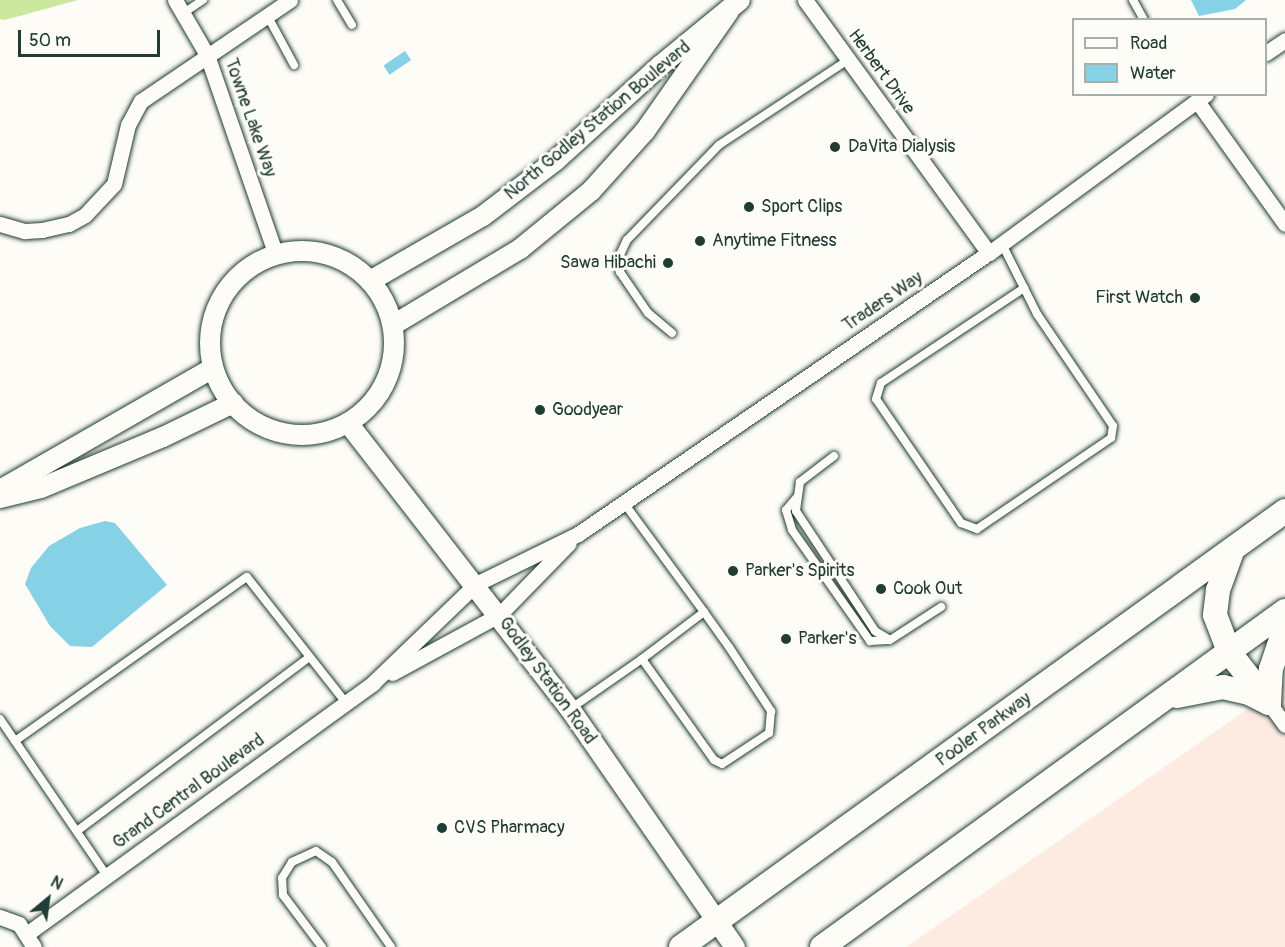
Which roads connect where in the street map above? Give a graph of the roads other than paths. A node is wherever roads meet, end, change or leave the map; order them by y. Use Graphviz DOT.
graph roads {
  1 [pos="175,0"];
  2 [pos="203,0"];
  3 [pos="290,0"];
  4 [pos="337,0"];
  5 [pos="805,0"];
  6 [pos="1133,0"];
  7 [pos="735,5"];
  8 [pos="184,12"];
  9 [pos="267,15"];
  10 [pos="1143,18"];
  11 [pos="352,25"];
  12 [pos="1285,40"];
  13 [pos="1267,52"];
  14 [pos="207,55"];
  15 [pos="848,60"];
  16 [pos="294,65"];
  17 [pos="1198,96"];
  18 [pos="0,224"];
  19 [pos="1285,224"];
  20 [pos="1002,244"];
  21 [pos="989,253"];
  22 [pos="276,255"];
  23 [pos="370,281"];
  24 [pos="1024,288"];
  25 [pos="393,325"];
  26 [pos="672,333"];
  27 [pos="213,368"];
  28 [pos="233,404"];
  29 [pos="348,423"];
  30 [pos="834,456"];
  31 [pos="0,490"];
  32 [pos="798,496"];
  33 [pos="0,498"];
  34 [pos="624,503"];
  35 [pos="1285,511"];
  36 [pos="578,534"];
  37 [pos="1233,549"];
  38 [pos="476,584"];
  39 [pos="941,607"];
  40 [pos="1285,611"];
  41 [pos="704,612"];
  42 [pos="499,615"];
  43 [pos="1285,627"];
  44 [pos="890,640"];
  45 [pos="1229,652"];
  46 [pos="308,658"];
  47 [pos="642,659"];
  48 [pos="373,683"];
  49 [pos="1160,702"];
  50 [pos="346,703"];
  51 [pos="1269,703"];
  52 [pos="570,709"];
  53 [pos="0,719"];
  54 [pos="1285,725"];
  55 [pos="15,741"];
  56 [pos="77,831"];
  57 [pos="107,876"];
  58 [pos="0,917"];
  59 [pos="717,920"];
  60 [pos="31,940"];
  61 [pos="322,947"];
  62 [pos="391,947"];
  63 [pos="681,947"];
  64 [pos="735,947"];
  65 [pos="822,947"];
  1 -- 8 [label="street, Towne Lake Way"];
  2 -- 8 [label="lane"];
  3 -- 9 [label="street"];
  4 -- 11 [label="lane"];
  5 -- 15 [label="street, Herbert Drive"];
  6 -- 10 [label="lane"];
  7 -- 23 [label="street, North Godley Station Boulevard"];
  7 -- 25 [label="street, North Godley Station Boulevard"];
  8 -- 14 [label="street, Towne Lake Way"];
  9 -- 14 [label="street"];
  9 -- 16 [label="lane"];
  12 -- 13 [label="street"];
  14 -- 18 [label="street"];
  14 -- 22 [label="street, Towne Lake Way"];
  15 -- 21 [label="street, Herbert Drive"];
  15 -- 26 [label="lane"];
  17 -- 19 [label="street"];
  17 -- 20 [label="street, Traders Way"];
  20 -- 21 [label="street, Traders Way"];
  20 -- 24 [label="lane"];
  21 -- 34 [label="street, Traders Way"];
  22 -- 23 [label="street"];
  22 -- 27 [label="street"];
  23 -- 25 [label="street"];
  24 -- 24 [label="lane"];
  25 -- 29 [label="street"];
  27 -- 28 [label="street"];
  27 -- 31 [label="street"];
  28 -- 29 [label="street"];
  28 -- 33 [label="street"];
  29 -- 38 [label="street, Godley Station Road"];
  30 -- 32 [label="lane"];
  32 -- 44 [label="lane"];
  32 -- 44 [label="lane"];
  34 -- 36 [label="street, Traders Way"];
  34 -- 41 [label="lane"];
  35 -- 37 [label="main road, Pooler Parkway"];
  36 -- 38 [label="street, Traders Way"];
  36 -- 42 [label="street, Traders Way"];
  37 -- 45 [label="main road"];
  37 -- 59 [label="main road, Pooler Parkway"];
  38 -- 42 [label="street, Godley Station Road"];
  38 -- 48 [label="street, Grand Central Boulevard"];
  39 -- 44 [label="lane"];
  40 -- 45 [label="main road"];
  41 -- 47 [label="lane"];
  41 -- 47 [label="lane"];
  42 -- 48 [label="street, Grand Central Boulevard"];
  42 -- 52 [label="street, Godley Station Road"];
  43 -- 51 [label="main road"];
  45 -- 49 [label="main road"];
  45 -- 51 [label="main road"];
  46 -- 50 [label="lane"];
  46 -- 55 [label="lane"];
  46 -- 56 [label="lane"];
  47 -- 52 [label="lane"];
  48 -- 50 [label="street, Grand Central Boulevard"];
  49 -- 51 [label="main road"];
  49 -- 65 [label="main road"];
  50 -- 57 [label="street, Grand Central Boulevard"];
  51 -- 54 [label="street"];
  52 -- 59 [label="street, Godley Station Road"];
  53 -- 55 [label="lane"];
  55 -- 56 [label="lane"];
  56 -- 57 [label="lane"];
  57 -- 60 [label="street, Grand Central Boulevard"];
  58 -- 60 [label="street, Grand Central Boulevard"];
  59 -- 63 [label="main road, Pooler Parkway"];
  59 -- 64 [label="street, Godley Station Road"];
  61 -- 62 [label="lane"];
}
